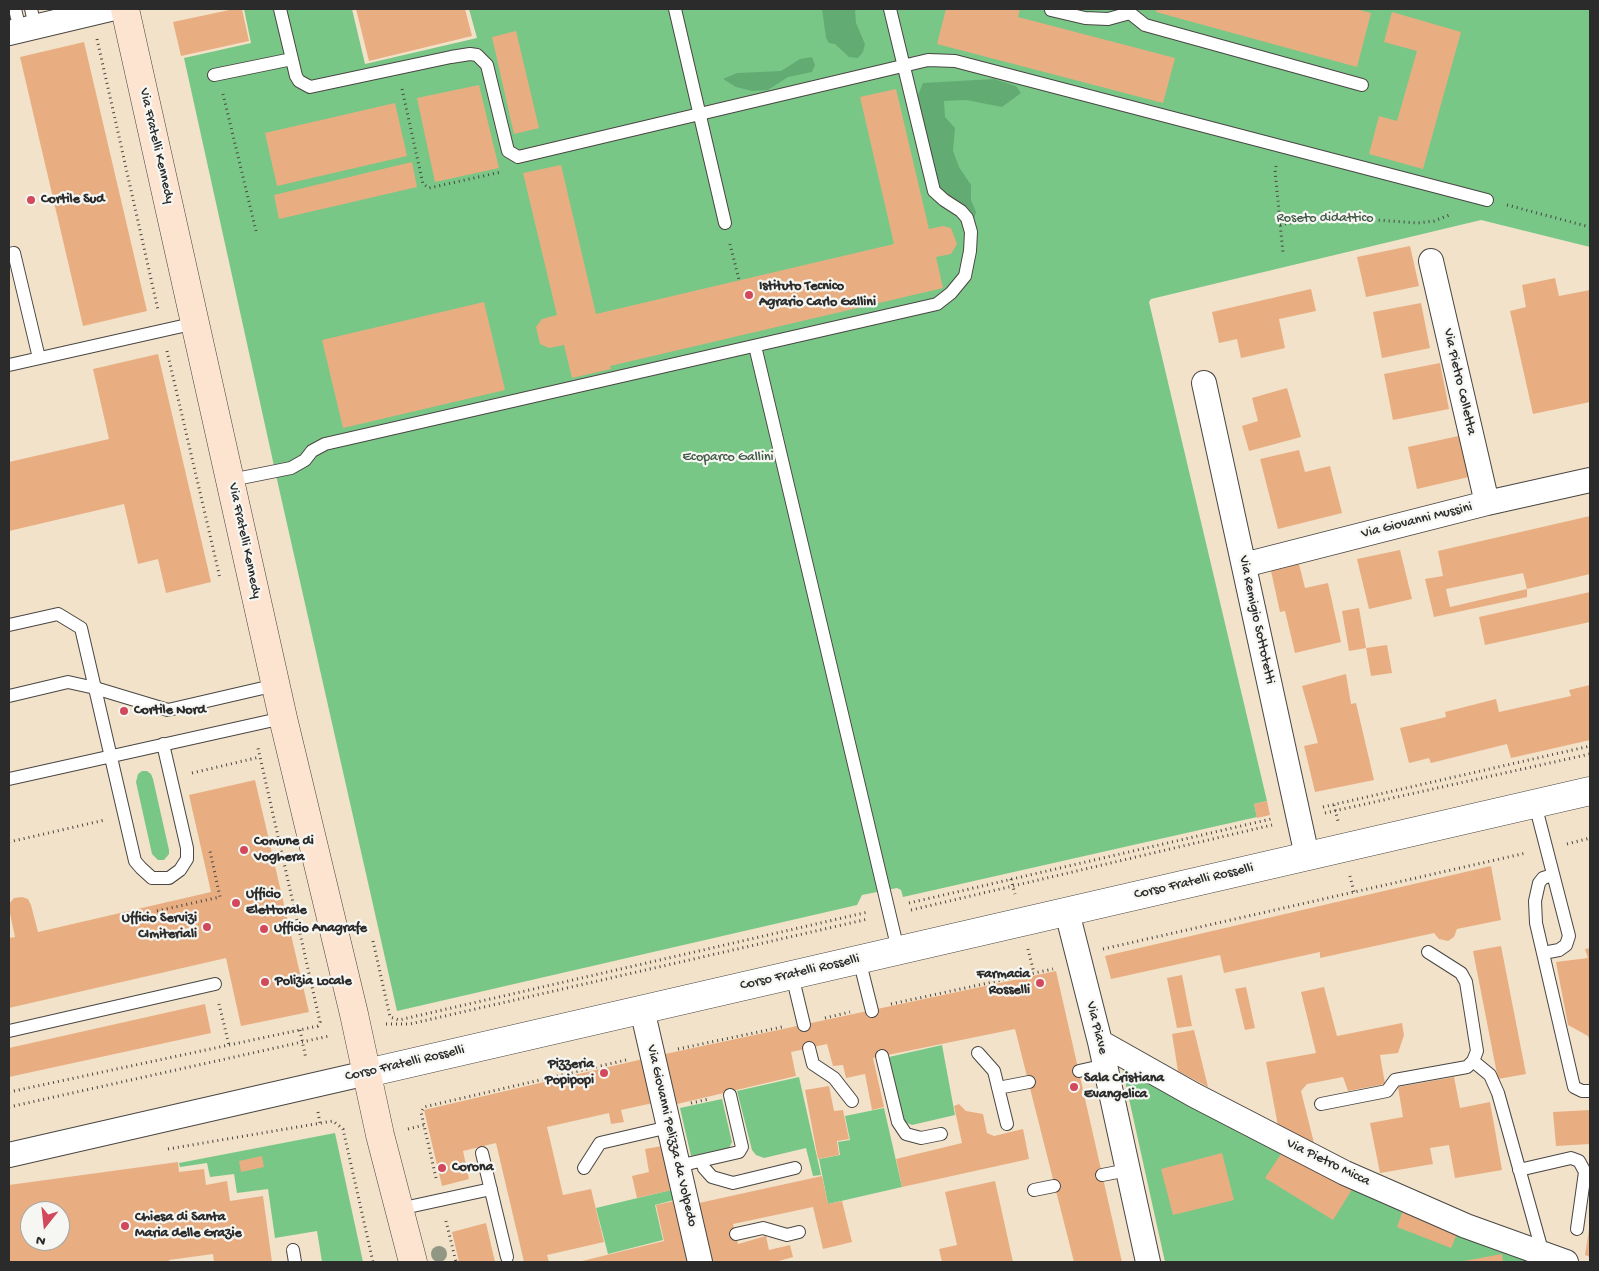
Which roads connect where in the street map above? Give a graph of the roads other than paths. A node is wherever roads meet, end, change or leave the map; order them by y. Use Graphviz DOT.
graph roads {
  1 [pos="126,9"];
  2 [pos="280,9"];
  3 [pos="675,9"];
  4 [pos="890,9"];
  5 [pos="1051,10"];
  6 [pos="100,11"];
  7 [pos="1130,11"];
  8 [pos="22,21"];
  9 [pos="292,59"];
  10 [pos="904,65"];
  11 [pos="216,75"];
  12 [pos="1362,85"];
  13 [pos="700,114"];
  14 [pos="1482,199"];
  15 [pos="725,223"];
  16 [pos="9,254"];
  17 [pos="1431,261"];
  18 [pos="196,323"];
  19 [pos="755,346"];
  20 [pos="39,358"];
  21 [pos="9,365"];
  22 [pos="1204,383"];
  23 [pos="231,480"];
  24 [pos="1590,480"];
  25 [pos="1487,503"];
  26 [pos="1244,564"];
  27 [pos="9,625"];
  28 [pos="276,685"];
  29 [pos="95,688"];
  30 [pos="9,696"];
  31 [pos="283,718"];
  32 [pos="162,744"];
  33 [pos="111,756"];
  34 [pos="9,779"];
  35 [pos="1590,791"];
  36 [pos="1535,804"];
  37 [pos="1307,856"];
  38 [pos="1553,875"];
  39 [pos="1066,912"];
  40 [pos="898,950"];
  41 [pos="1428,952"];
  42 [pos="1543,953"];
  43 [pos="859,959"];
  44 [pos="792,975"];
  45 [pos="215,984"];
  46 [pos="642,1009"];
  47 [pos="871,1009"];
  48 [pos="803,1024"];
  49 [pos="9,1031"];
  50 [pos="1100,1042"];
  51 [pos="809,1048"];
  52 [pos="978,1053"];
  53 [pos="882,1056"];
  54 [pos="1473,1061"];
  55 [pos="1106,1066"];
  56 [pos="1079,1071"];
  57 [pos="367,1073"];
  58 [pos="1029,1082"];
  59 [pos="998,1088"];
  60 [pos="1590,1091"];
  61 [pos="730,1095"];
  62 [pos="852,1101"];
  63 [pos="1321,1104"];
  64 [pos="667,1118"];
  65 [pos="1007,1124"];
  66 [pos="941,1134"];
  67 [pos="482,1153"];
  68 [pos="9,1155"];
  69 [pos="702,1161"];
  70 [pos="678,1166"];
  71 [pos="584,1168"];
  72 [pos="795,1168"];
  73 [pos="1128,1170"];
  74 [pos="1519,1170"];
  75 [pos="1102,1176"];
  76 [pos="1054,1186"];
  77 [pos="491,1189"];
  78 [pos="1034,1190"];
  79 [pos="399,1209"];
  80 [pos="1577,1229"];
  81 [pos="799,1232"];
  82 [pos="736,1234"];
  83 [pos="701,1248"];
  84 [pos="1543,1254"];
  85 [pos="507,1257"];
  86 [pos="413,1262"];
  87 [pos="1148,1262"];
  88 [pos="1566,1262"];
  1 -- 18 [label="main road, Via Fratelli Kennedy"];
  2 -- 9 [label="lane"];
  3 -- 13 [label="lane"];
  4 -- 10 [label="lane"];
  5 -- 7 [label="lane"];
  6 -- 8 [label="street"];
  7 -- 12 [label="lane"];
  9 -- 11 [label="lane"];
  9 -- 13 [label="lane"];
  10 -- 13 [label="lane"];
  10 -- 14 [label="lane"];
  10 -- 19 [label="lane"];
  13 -- 15 [label="lane"];
  16 -- 20 [label="lane"];
  17 -- 25 [label="street, Via Pietro Colletta"];
  18 -- 20 [label="lane"];
  18 -- 23 [label="main road, Via Fratelli Kennedy"];
  19 -- 23 [label="lane"];
  19 -- 40 [label="lane"];
  20 -- 21 [label="lane"];
  22 -- 26 [label="street, Via Remigio Sottotetti"];
  23 -- 28 [label="main road, Via Fratelli Kennedy"];
  24 -- 25 [label="street, Via Giovanni Mussini"];
  25 -- 26 [label="street, Via Giovanni Mussini"];
  26 -- 37 [label="street, Via Remigio Sottotetti"];
  27 -- 29 [label="lane"];
  28 -- 29 [label="lane"];
  28 -- 31 [label="main road, Via Fratelli Kennedy"];
  29 -- 30 [label="lane"];
  29 -- 33 [label="lane"];
  31 -- 32 [label="lane"];
  31 -- 57 [label="main road, Via Fratelli Kennedy"];
  32 -- 33 [label="lane"];
  32 -- 33 [label="lane"];
  33 -- 34 [label="lane"];
  35 -- 36 [label="street, Corso Fratelli Rosselli"];
  36 -- 37 [label="street, Corso Fratelli Rosselli"];
  36 -- 38 [label="lane"];
  37 -- 39 [label="street, Corso Fratelli Rosselli"];
  38 -- 42 [label="lane"];
  38 -- 42 [label="lane"];
  39 -- 40 [label="street, Corso Fratelli Rosselli"];
  39 -- 50 [label="street, Via Piave"];
  40 -- 43 [label="street, Corso Fratelli Rosselli"];
  41 -- 54 [label="lane"];
  42 -- 60 [label="lane"];
  43 -- 44 [label="street, Corso Fratelli Rosselli"];
  43 -- 47 [label="lane"];
  44 -- 46 [label="street, Corso Fratelli Rosselli"];
  44 -- 48 [label="lane"];
  45 -- 49 [label="lane"];
  46 -- 57 [label="street, Corso Fratelli Rosselli"];
  46 -- 64 [label="street, Via Giovanni Pelizza da Volpedo"];
  50 -- 55 [label="street, Via Piave"];
  50 -- 84 [label="street, Via Pietro Micca"];
  51 -- 62 [label="lane"];
  52 -- 59 [label="lane"];
  53 -- 66 [label="lane"];
  54 -- 63 [label="lane"];
  54 -- 74 [label="lane"];
  55 -- 56 [label="lane"];
  55 -- 73 [label="street, Via Piave"];
  57 -- 68 [label="street, Corso Fratelli Rosselli"];
  57 -- 79 [label="main road, Via Fratelli Kennedy"];
  58 -- 59 [label="lane"];
  59 -- 65 [label="lane"];
  61 -- 69 [label="lane"];
  64 -- 70 [label="street, Via Giovanni Pelizza da Volpedo"];
  64 -- 71 [label="lane"];
  67 -- 77 [label="lane"];
  69 -- 70 [label="lane"];
  69 -- 72 [label="lane"];
  70 -- 83 [label="street, Via Giovanni Pelizza da Volpedo"];
  73 -- 75 [label="lane"];
  73 -- 87 [label="street, Via Piave"];
  74 -- 80 [label="lane"];
  74 -- 84 [label="lane"];
  76 -- 78 [label="lane"];
  77 -- 79 [label="lane"];
  77 -- 85 [label="lane"];
  79 -- 86 [label="main road, Via Fratelli Kennedy"];
  81 -- 82 [label="lane"];
  84 -- 88 [label="street, Via Pietro Micca"];
}
